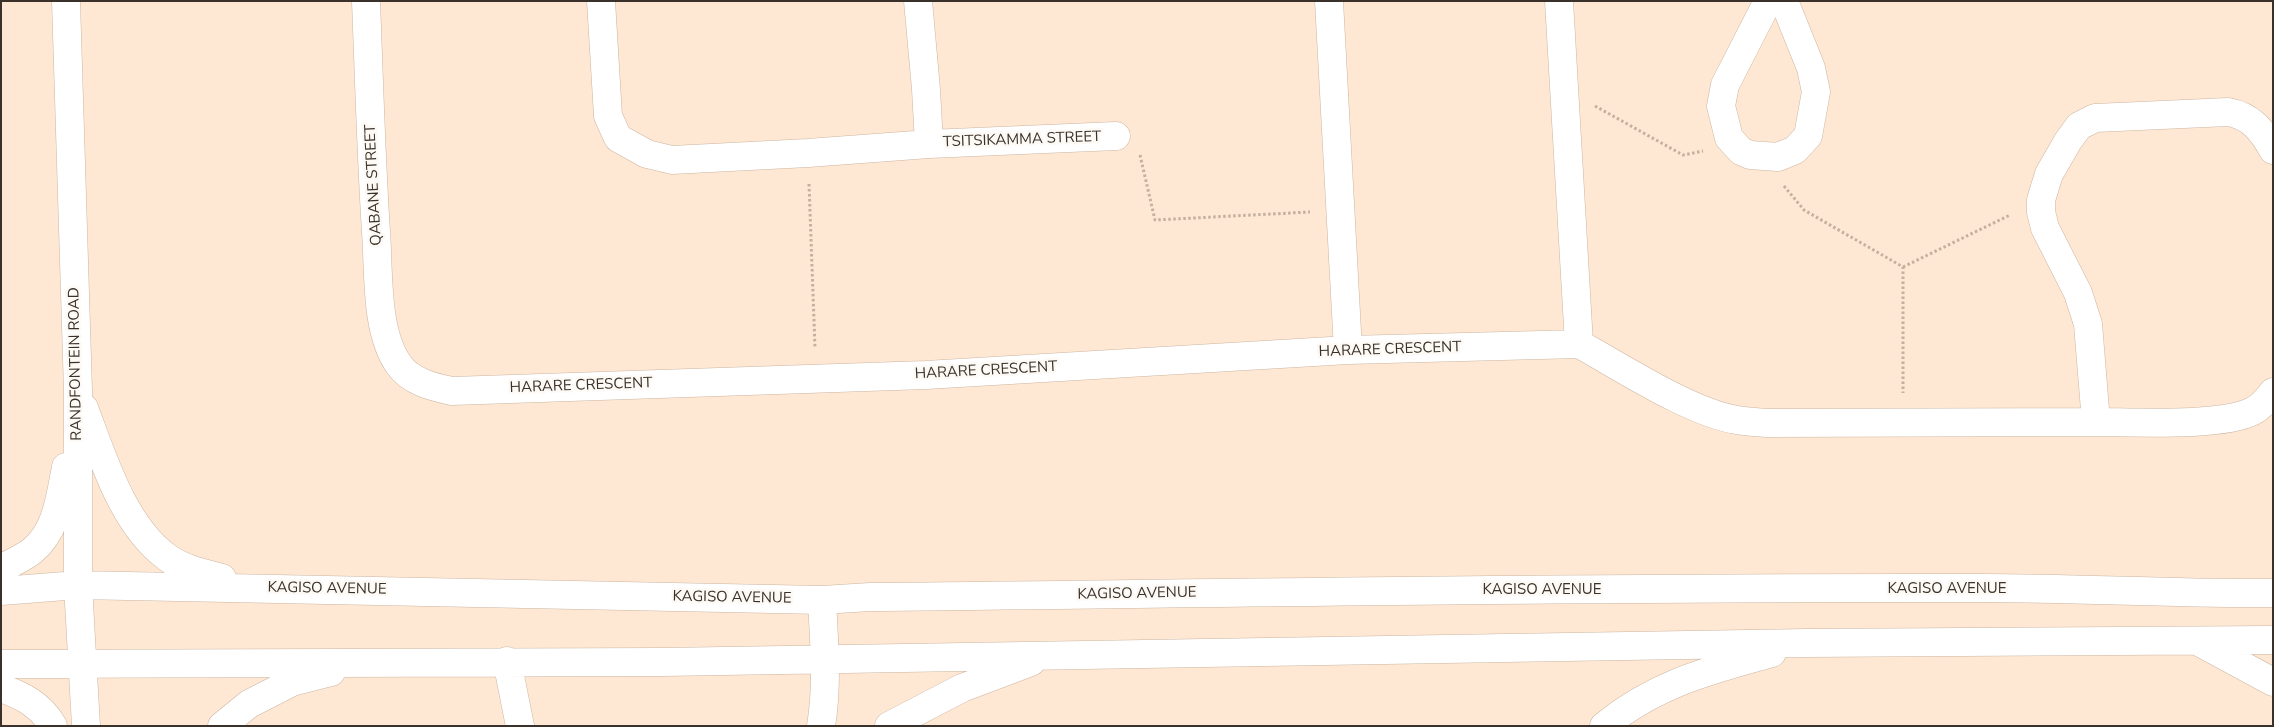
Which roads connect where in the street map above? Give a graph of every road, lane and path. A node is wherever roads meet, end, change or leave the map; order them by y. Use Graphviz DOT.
graph roads {
  1 [pos="66,1"];
  2 [pos="366,1"];
  3 [pos="601,1"];
  4 [pos="918,1"];
  5 [pos="1329,1"];
  6 [pos="1559,1"];
  7 [pos="1768,1"];
  8 [pos="1784,1"];
  9 [pos="1564,88"];
  10 [pos="1116,136"];
  11 [pos="929,144"];
  12 [pos="1735,144"];
  13 [pos="2273,150"];
  14 [pos="808,154"];
  15 [pos="1760,156"];
  16 [pos="2041,200"];
  17 [pos="1340,211"];
  18 [pos="1903,267"];
  19 [pos="1579,344"];
  20 [pos="1348,350"];
  21 [pos="399,366"];
  22 [pos="816,378"];
  23 [pos="2273,392"];
  24 [pos="78,402"];
  25 [pos="2096,422"];
  26 [pos="1903,423"];
  27 [pos="1,569"];
  28 [pos="78,585"];
  29 [pos="265,587"];
  30 [pos="1,591"];
  31 [pos="2273,593"];
  32 [pos="822,600"];
  33 [pos="2273,640"];
  34 [pos="2197,641"];
  35 [pos="1807,643"];
  36 [pos="1051,655"];
  37 [pos="826,658"];
  38 [pos="374,661"];
  39 [pos="507,661"];
  40 [pos="1,664"];
  41 [pos="83,664"];
  42 [pos="2273,682"];
  43 [pos="1,688"];
  44 [pos="54,726"];
  45 [pos="86,726"];
  46 [pos="222,726"];
  47 [pos="520,726"];
  48 [pos="821,726"];
  49 [pos="889,726"];
  50 [pos="1604,726"];
  1 -- 24 [label="street, RANDFONTEIN ROAD"];
  2 -- 21 [label="street, QABANE STREET"];
  3 -- 14 [label="street, TSITSIKAMMA STREET"];
  4 -- 11 [label="street, TSITSIKAMMA STREET"];
  5 -- 17 [label="street"];
  6 -- 9 [label="street"];
  7 -- 12 [label="street"];
  8 -- 15 [label="street"];
  9 -- 12 [label="path"];
  9 -- 19 [label="street"];
  10 -- 11 [label="street, TSITSIKAMMA STREET"];
  10 -- 17 [label="path"];
  11 -- 14 [label="street, TSITSIKAMMA STREET"];
  12 -- 15 [label="street"];
  13 -- 16 [label="street"];
  14 -- 22 [label="path"];
  15 -- 18 [label="path"];
  16 -- 18 [label="path"];
  16 -- 25 [label="street"];
  17 -- 20 [label="street"];
  18 -- 26 [label="path"];
  19 -- 20 [label="street, HARARE CRESCENT"];
  19 -- 26 [label="street"];
  20 -- 22 [label="street, HARARE CRESCENT"];
  21 -- 22 [label="street, HARARE CRESCENT"];
  23 -- 25 [label="street"];
  24 -- 27 [label="street"];
  24 -- 28 [label="street, RANDFONTEIN ROAD"];
  24 -- 29 [label="street"];
  25 -- 26 [label="street"];
  28 -- 29 [label="street, KAGISO AVENUE"];
  28 -- 30 [label="street, KAGISO AVENUE"];
  28 -- 41 [label="street, RANDFONTEIN ROAD"];
  29 -- 32 [label="street, KAGISO AVENUE"];
  31 -- 32 [label="street, KAGISO AVENUE"];
  32 -- 37 [label="street"];
  33 -- 34 [label="street"];
  34 -- 35 [label="street"];
  34 -- 42 [label="street"];
  35 -- 36 [label="street"];
  35 -- 50 [label="street"];
  36 -- 37 [label="street"];
  36 -- 49 [label="street"];
  37 -- 39 [label="street"];
  37 -- 48 [label="street"];
  38 -- 39 [label="street"];
  38 -- 41 [label="street"];
  38 -- 46 [label="street"];
  39 -- 47 [label="street"];
  40 -- 41 [label="street"];
  41 -- 45 [label="street, RANDFONTEIN ROAD"];
  43 -- 44 [label="street"];
}
